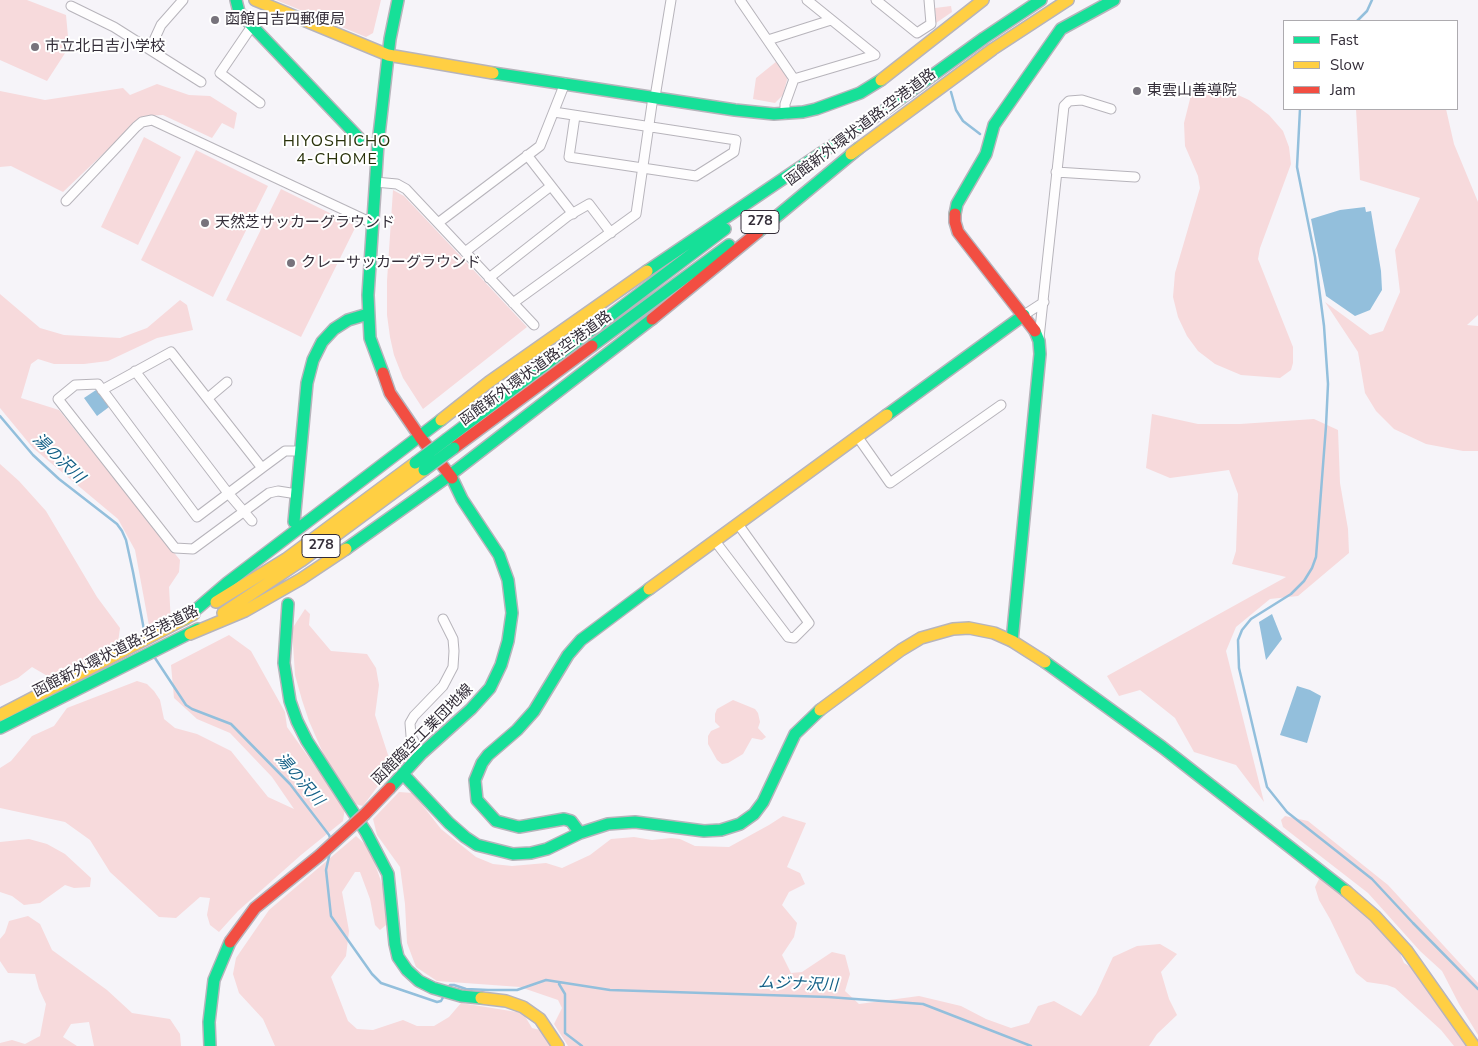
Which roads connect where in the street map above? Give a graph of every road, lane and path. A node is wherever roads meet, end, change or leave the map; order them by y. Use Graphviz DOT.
graph roads {
  1 [pos="183,0"];
  2 [pos="236,0"];
  3 [pos="255,0"];
  4 [pos="398,0"];
  5 [pos="671,0"];
  6 [pos="740,0"];
  7 [pos="807,0"];
  8 [pos="876,0"];
  9 [pos="894,0"];
  10 [pos="929,0"];
  11 [pos="983,0"];
  12 [pos="1041,0"];
  13 [pos="1068,0"];
  14 [pos="1114,0"];
  15 [pos="71,6"];
  16 [pos="888,9"];
  17 [pos="831,20"];
  18 [pos="252,26"];
  19 [pos="768,40"];
  20 [pos="150,49"];
  21 [pos="388,55"];
  22 [pos="794,79"];
  23 [pos="200,82"];
  24 [pos="565,83"];
  25 [pos="654,97"];
  26 [pos="260,103"];
  27 [pos="889,107"];
  28 [pos="1110,109"];
  29 [pos="554,112"];
  30 [pos="785,114"];
  31 [pos="575,116"];
  32 [pos="649,127"];
  33 [pos="359,138"];
  34 [pos="859,148"];
  35 [pos="527,155"];
  36 [pos="643,168"];
  37 [pos="1056,172"];
  38 [pos="1135,177"];
  39 [pos="375,182"];
  40 [pos="551,186"];
  41 [pos="66,201"];
  42 [pos="573,214"];
  43 [pos="372,223"];
  44 [pos="438,223"];
  45 [pos="611,233"];
  46 [pos="465,252"];
  47 [pos="489,278"];
  48 [pos="1044,302"];
  49 [pos="513,303"];
  50 [pos="368,314"];
  51 [pos="1024,315"];
  52 [pos="534,325"];
  53 [pos="1039,341"];
  54 [pos="135,371"];
  55 [pos="227,382"];
  56 [pos="102,390"];
  57 [pos="208,398"];
  58 [pos="1001,405"];
  59 [pos="857,436"];
  60 [pos="420,437"];
  61 [pos="451,443"];
  62 [pos="301,451"];
  63 [pos="419,467"];
  64 [pos="262,468"];
  65 [pos="450,475"];
  66 [pos="228,494"];
  67 [pos="297,494"];
  68 [pos="244,512"];
  69 [pos="252,521"];
  70 [pos="294,522"];
  71 [pos="738,524"];
  72 [pos="715,541"];
  73 [pos="208,603"];
  74 [pos="288,604"];
  75 [pos="443,619"];
  76 [pos="217,620"];
  77 [pos="1012,641"];
  78 [pos="57,694"];
  79 [pos="0,715"];
  80 [pos="0,728"];
  81 [pos="421,754"];
  82 [pos="403,774"];
  83 [pos="580,833"];
  84 [pos="210,1046"];
  85 [pos="558,1046"];
  86 [pos="1474,1046"];
  1 -- 20 [label="street"];
  2 -- 18 [label="main road"];
  3 -- 21 [label="main road"];
  4 -- 21 [label="main road, 函館臨空工業団地線"];
  5 -- 25 [label="street"];
  6 -- 19 [label="street"];
  7 -- 17 [label="street"];
  8 -- 16 [label="street"];
  9 -- 16 [label="street"];
  10 -- 16 [label="street"];
  11 -- 30 [label="main road"];
  12 -- 27 [label="main road, 函館新外環状道路;空港道路 / 278"];
  13 -- 34 [label="main road, 函館新外環状道路;空港道路 / 278"];
  14 -- 51 [label="main road"];
  15 -- 20 [label="street"];
  17 -- 19 [label="street"];
  17 -- 22 [label="street"];
  18 -- 26 [label="street"];
  18 -- 33 [label="main road"];
  19 -- 22 [label="street"];
  20 -- 23 [label="street"];
  21 -- 24 [label="main road"];
  21 -- 39 [label="main road, 函館臨空工業団地線"];
  22 -- 30 [label="street"];
  24 -- 25 [label="main road"];
  24 -- 29 [label="street"];
  25 -- 30 [label="main road"];
  25 -- 32 [label="street"];
  27 -- 60 [label="main road"];
  27 -- 61 [label="main road, 函館新外環状道路;空港道路 / 278"];
  28 -- 37 [label="street"];
  29 -- 31 [label="street"];
  29 -- 35 [label="street"];
  31 -- 32 [label="street"];
  31 -- 36 [label="street"];
  32 -- 36 [label="street"];
  32 -- 36 [label="street"];
  34 -- 61 [label="main road, 函館新外環状道路;空港道路 / 278"];
  34 -- 65 [label="main road"];
  35 -- 40 [label="street"];
  35 -- 44 [label="street"];
  36 -- 45 [label="street"];
  37 -- 38 [label="street"];
  37 -- 48 [label="street"];
  39 -- 43 [label="main road, 函館臨空工業団地線"];
  39 -- 44 [label="street"];
  40 -- 42 [label="street"];
  40 -- 46 [label="street"];
  41 -- 43 [label="street"];
  42 -- 45 [label="street"];
  42 -- 47 [label="street"];
  43 -- 50 [label="main road, 函館臨空工業団地線"];
  44 -- 46 [label="street"];
  45 -- 49 [label="street"];
  46 -- 47 [label="street"];
  47 -- 49 [label="street"];
  48 -- 51 [label="street"];
  48 -- 53 [label="street"];
  49 -- 52 [label="street"];
  50 -- 60 [label="main road, 函館臨空工業団地線"];
  50 -- 62 [label="main road"];
  51 -- 53 [label="main road"];
  51 -- 59 [label="main road"];
  53 -- 77 [label="main road"];
  54 -- 56 [label="street"];
  54 -- 57 [label="street"];
  54 -- 66 [label="street"];
  55 -- 57 [label="street"];
  56 -- 66 [label="street"];
  56 -- 68 [label="street"];
  57 -- 64 [label="street"];
  58 -- 59 [label="street"];
  59 -- 71 [label="main road"];
  60 -- 65 [label="main road, 函館臨空工業団地線"];
  60 -- 73 [label="main road"];
  61 -- 63 [label="main road, 函館新外環状道路;空港道路 / 278, bridge"];
  62 -- 64 [label="street"];
  62 -- 67 [label="main road"];
  63 -- 73 [label="main road, 函館新外環状道路;空港道路 / 278"];
  63 -- 76 [label="main road, 函館新外環状道路;空港道路 / 278"];
  64 -- 66 [label="street"];
  65 -- 76 [label="main road"];
  65 -- 81 [label="main road, 函館臨空工業団地線"];
  66 -- 68 [label="street"];
  67 -- 68 [label="street"];
  67 -- 70 [label="main road"];
  68 -- 69 [label="street"];
  71 -- 72 [label="main road"];
  71 -- 72 [label="street"];
  72 -- 83 [label="main road"];
  73 -- 78 [label="main road, 函館新外環状道路;空港道路"];
  74 -- 85 [label="main road"];
  75 -- 81 [label="street"];
  76 -- 78 [label="main road, 函館新外環状道路;空港道路"];
  77 -- 83 [label="main road"];
  77 -- 86 [label="main road"];
  78 -- 79 [label="main road, 函館新外環状道路;空港道路"];
  78 -- 80 [label="main road, 函館新外環状道路;空港道路"];
  81 -- 82 [label="main road, 函館臨空工業団地線"];
  82 -- 83 [label="main road"];
  82 -- 84 [label="main road, 函館臨空工業団地線, bridge"];
}
